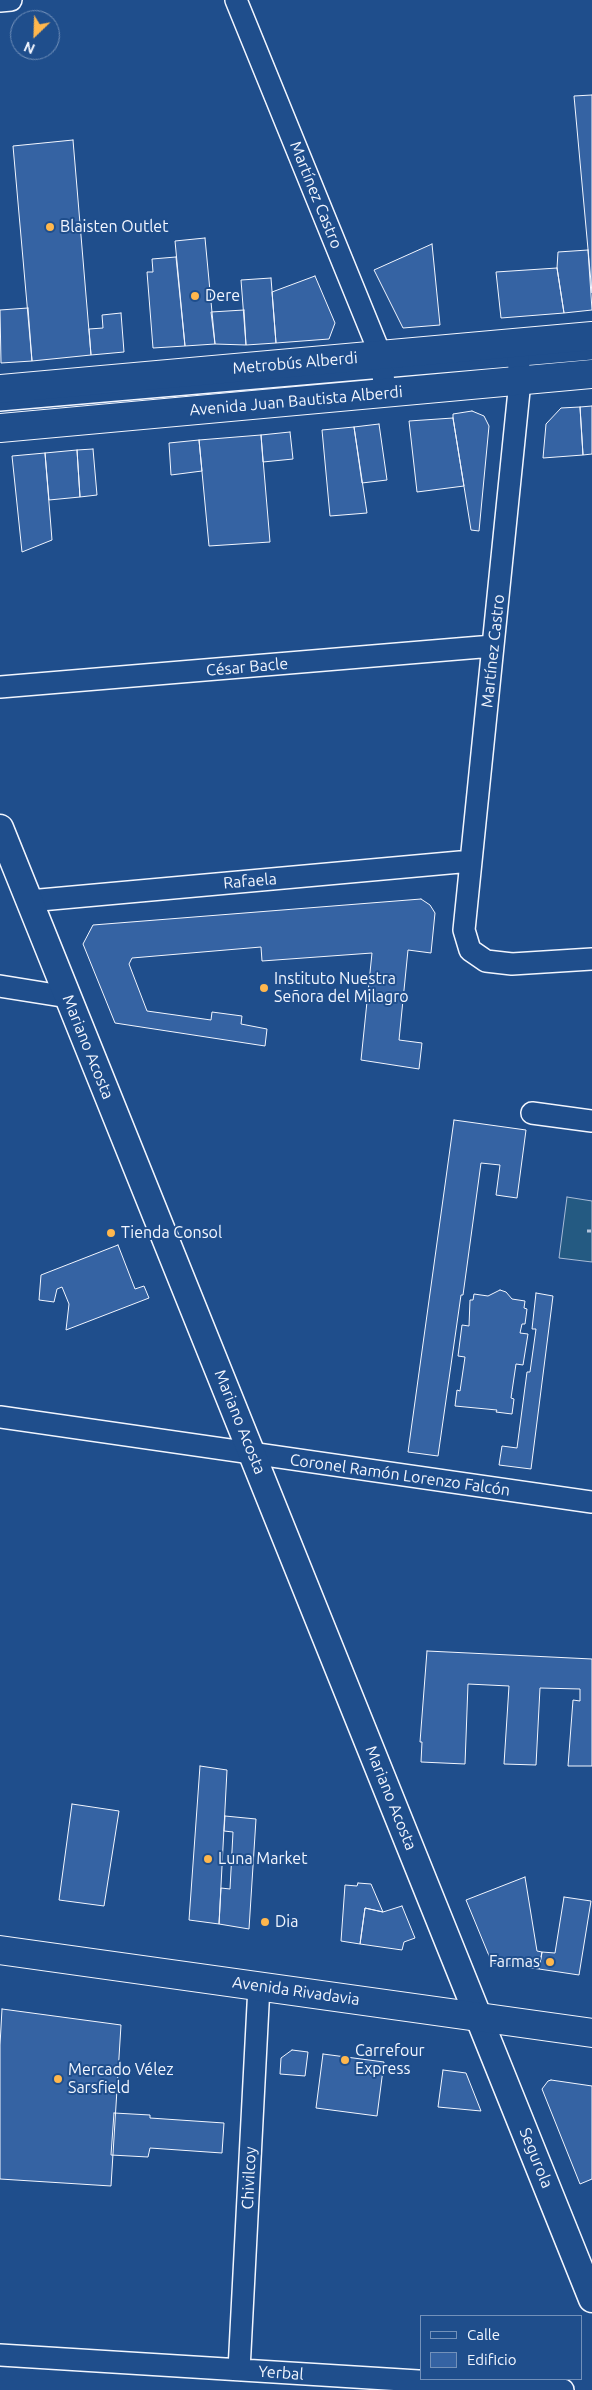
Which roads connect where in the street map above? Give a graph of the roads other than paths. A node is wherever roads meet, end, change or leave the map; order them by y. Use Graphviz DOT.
graph roads {
  1 [pos="11,0"];
  2 [pos="236,0"];
  3 [pos="0,1"];
  4 [pos="592,336"];
  5 [pos="592,354"];
  6 [pos="519,361"];
  7 [pos="383,373"];
  8 [pos="592,374"];
  9 [pos="0,389"];
  10 [pos="0,405"];
  11 [pos="0,428"];
  12 [pos="493,646"];
  13 [pos="0,688"];
  14 [pos="0,828"];
  15 [pos="471,860"];
  16 [pos="29,901"];
  17 [pos="592,959"];
  18 [pos="0,986"];
  19 [pos="68,997"];
  20 [pos="532,1113"];
  21 [pos="592,1122"];
  22 [pos="0,1417"];
  23 [pos="252,1454"];
  24 [pos="592,1502"];
  25 [pos="0,1950"];
  26 [pos="259,1986"];
  27 [pos="480,2016"];
  28 [pos="592,2033"];
  29 [pos="592,2298"];
  30 [pos="0,2355"];
  31 [pos="239,2370"];
  32 [pos="563,2390"];
  1 -- 3 [label="street"];
  2 -- 7 [label="street, Martínez Castro"];
  4 -- 6 [label="main road, Avenida Juan Bautista Alberdi"];
  5 -- 6 [label="lane"];
  6 -- 7 [label="main road, Avenida Juan Bautista Alberdi"];
  6 -- 7 [label="main road, Avenida Juan Bautista Alberdi"];
  6 -- 8 [label="main road, Avenida Juan Bautista Alberdi"];
  6 -- 12 [label="street, Martínez Castro"];
  7 -- 9 [label="main road, Avenida Juan Bautista Alberdi"];
  7 -- 10 [label="lane, Metrobús Alberdi"];
  7 -- 11 [label="main road, Avenida Juan Bautista Alberdi"];
  12 -- 13 [label="street, César Bacle"];
  12 -- 15 [label="street, Martínez Castro"];
  14 -- 16 [label="street, Mariano Acosta"];
  15 -- 16 [label="street, Rafaela"];
  15 -- 17 [label="street, Martínez Castro"];
  16 -- 19 [label="street, Mariano Acosta"];
  18 -- 19 [label="street"];
  19 -- 23 [label="street, Mariano Acosta"];
  20 -- 21 [label="street"];
  22 -- 23 [label="street, Coronel Ramón Lorenzo Falcón"];
  23 -- 24 [label="street, Coronel Ramón Lorenzo Falcón"];
  23 -- 27 [label="street, Mariano Acosta"];
  25 -- 26 [label="main road, Avenida Rivadavia"];
  26 -- 27 [label="main road, Avenida Rivadavia"];
  26 -- 31 [label="street, Chivilcoy"];
  27 -- 28 [label="main road, Avenida Rivadavia"];
  27 -- 29 [label="street, Segurola"];
  30 -- 31 [label="street, Yerbal"];
  31 -- 32 [label="street, Yerbal"];
}
